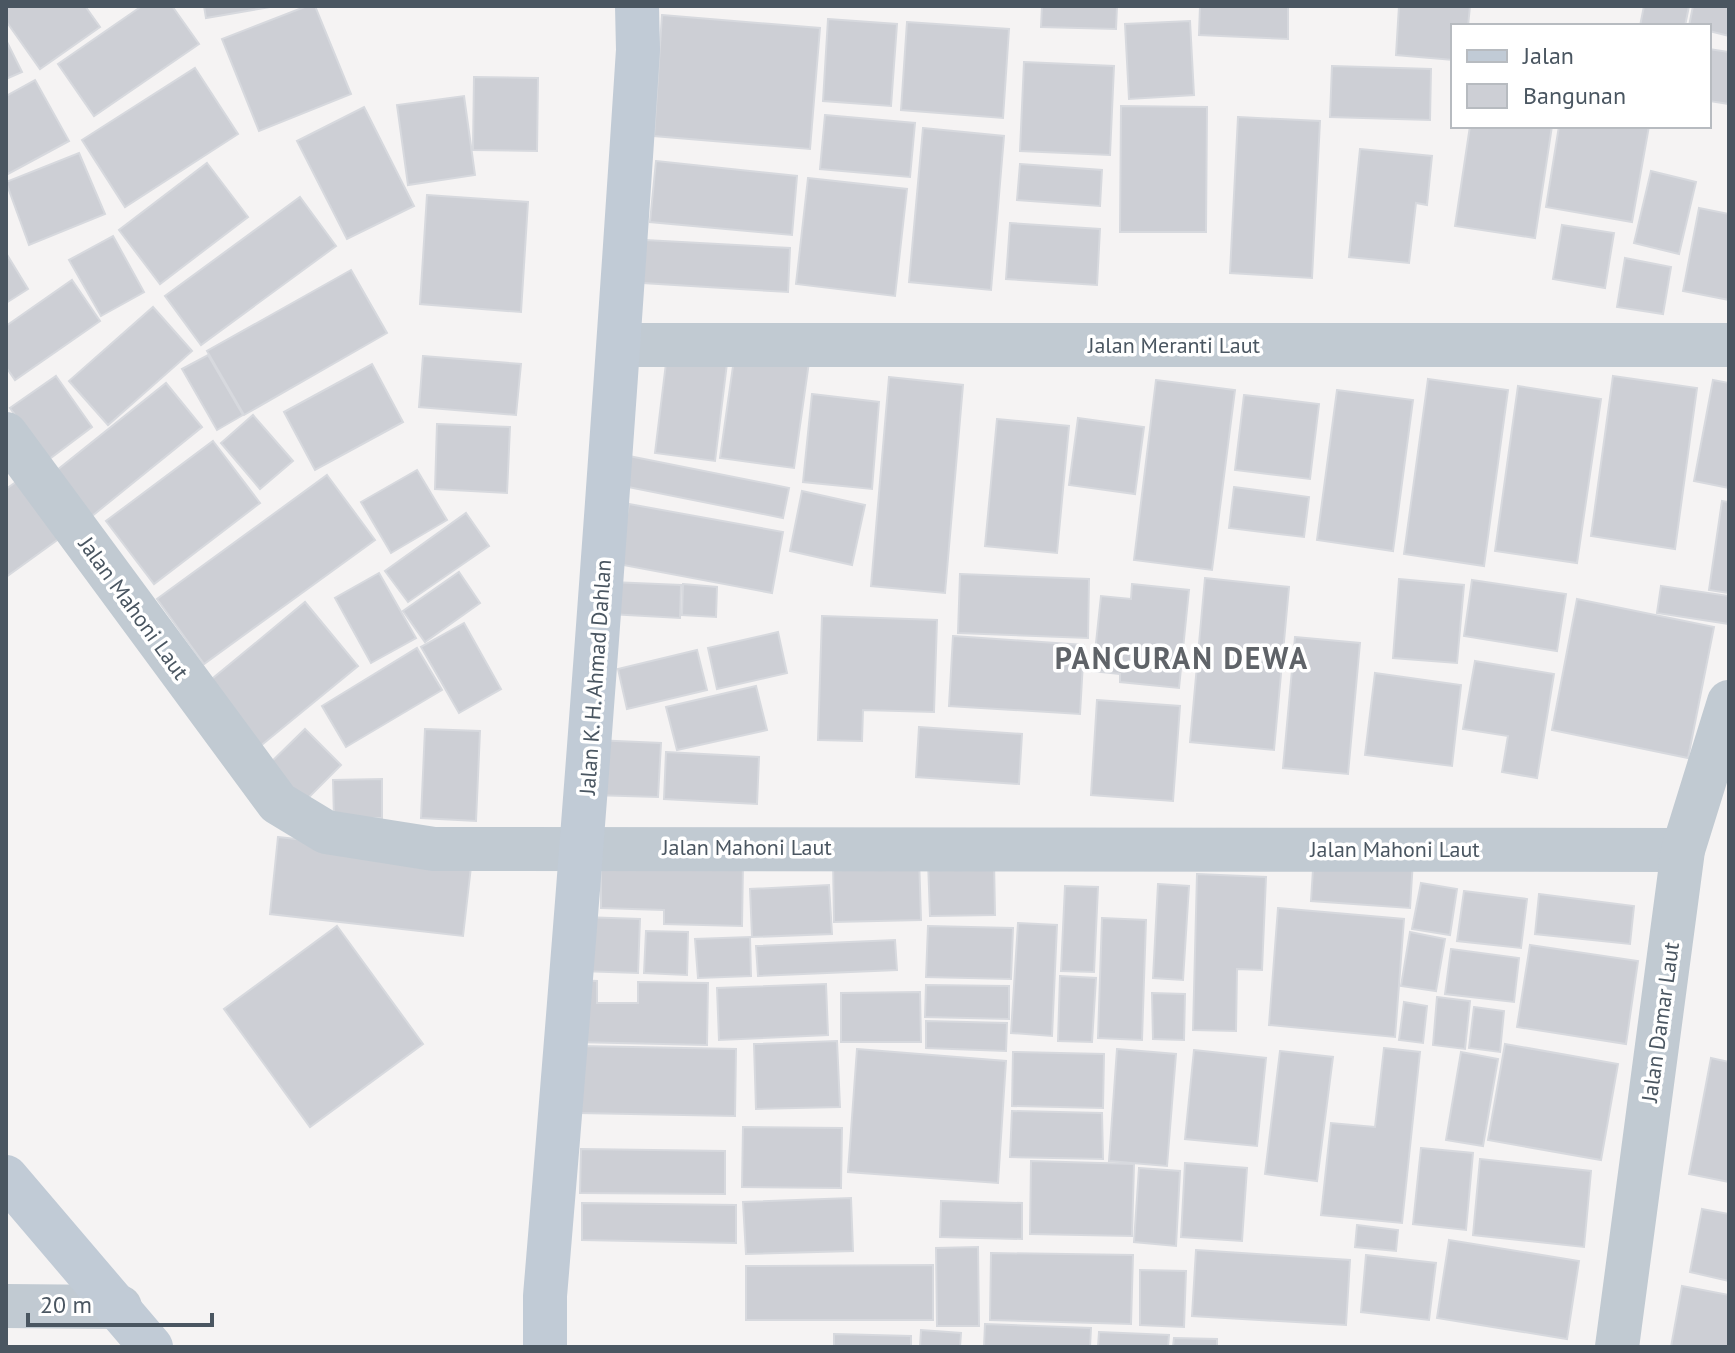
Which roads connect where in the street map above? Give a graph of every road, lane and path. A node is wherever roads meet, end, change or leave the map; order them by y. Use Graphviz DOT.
graph roads {
  1 [pos="637,6"];
  2 [pos="619,345"];
  3 [pos="1729,345"];
  4 [pos="6,434"];
  5 [pos="1729,702"];
  6 [pos="583,846"];
  7 [pos="1683,850"];
  8 [pos="6,1177"];
  9 [pos="6,1306"];
  10 [pos="120,1307"];
  11 [pos="151,1347"];
  12 [pos="545,1347"];
  13 [pos="1617,1347"];
  1 -- 2 [label="main road, Jalan K. H. Ahmad Dahlan"];
  2 -- 3 [label="street, Jalan Meranti Laut"];
  2 -- 6 [label="main road, Jalan K. H. Ahmad Dahlan"];
  4 -- 6 [label="street, Jalan Mahoni Laut"];
  5 -- 7 [label="street, Jalan Damar Laut"];
  6 -- 7 [label="street, Jalan Mahoni Laut"];
  6 -- 12 [label="main road, Jalan K. H. Ahmad Dahlan"];
  7 -- 13 [label="street, Jalan Damar Laut"];
  8 -- 10 [label="main road"];
  9 -- 10 [label="street"];
  10 -- 11 [label="main road"];
}
